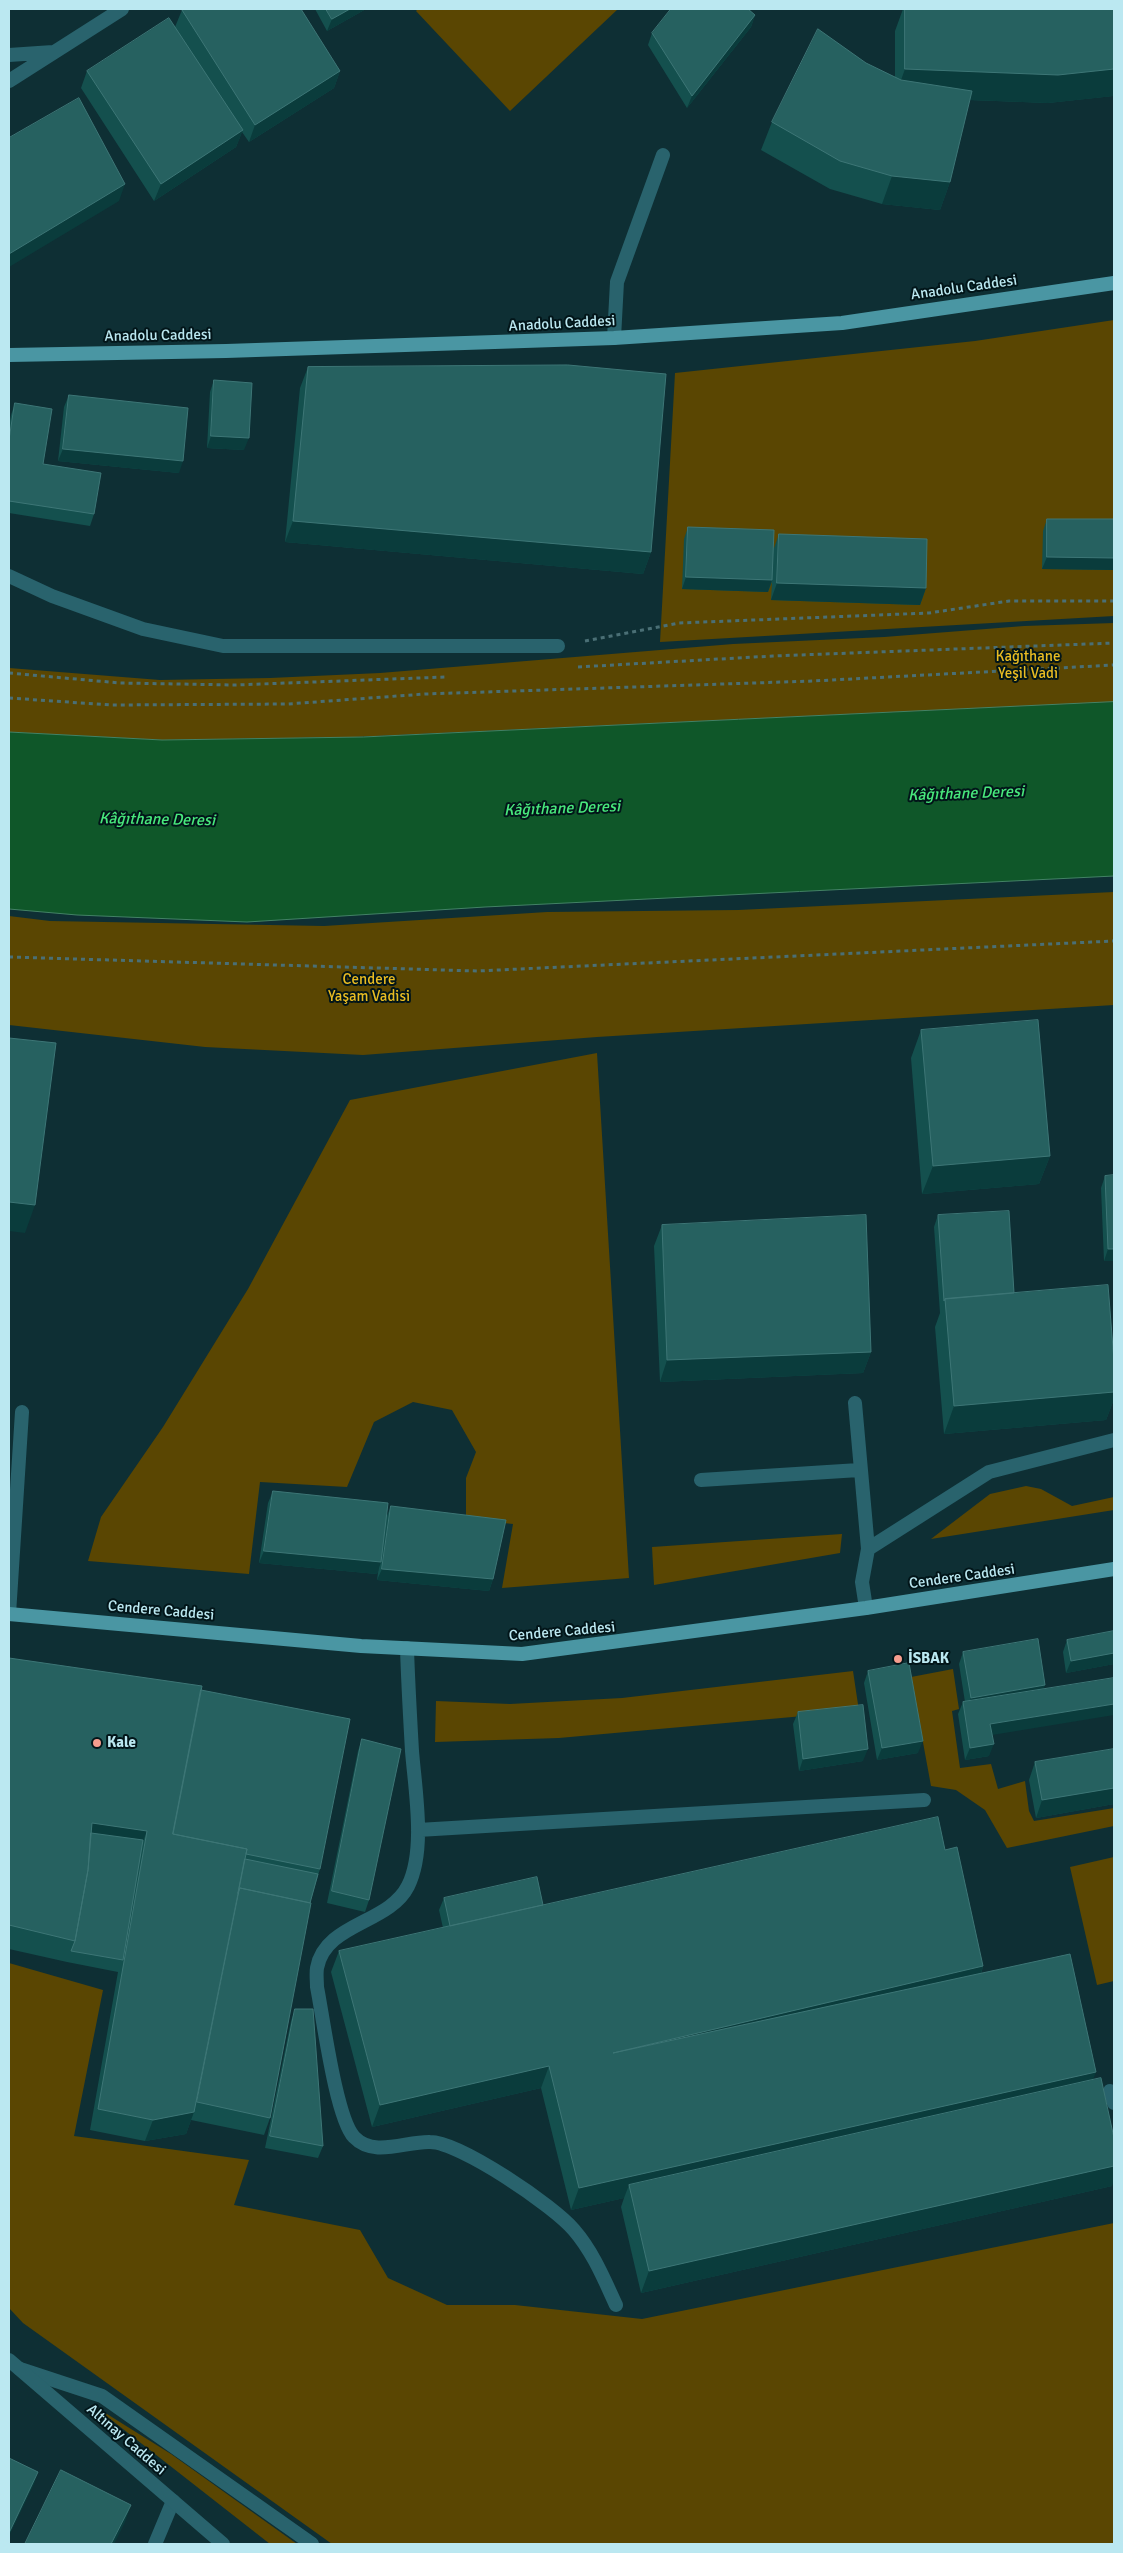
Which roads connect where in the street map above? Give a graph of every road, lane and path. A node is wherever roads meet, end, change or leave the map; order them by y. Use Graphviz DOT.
graph roads {
  1 [pos="122,9"];
  2 [pos="56,52"];
  3 [pos="9,55"];
  4 [pos="9,81"];
  5 [pos="663,155"];
  6 [pos="1114,282"];
  7 [pos="614,338"];
  8 [pos="9,355"];
  9 [pos="9,576"];
  10 [pos="1114,600"];
  11 [pos="558,646"];
  12 [pos="1114,665"];
  13 [pos="9,698"];
  14 [pos="1114,941"];
  15 [pos="9,957"];
  16 [pos="855,1403"];
  17 [pos="22,1412"];
  18 [pos="1114,1440"];
  19 [pos="859,1470"];
  20 [pos="13,1479"];
  21 [pos="701,1480"];
  22 [pos="868,1549"];
  23 [pos="1114,1569"];
  24 [pos="866,1608"];
  25 [pos="9,1614"];
  26 [pos="407,1648"];
  27 [pos="924,1800"];
  28 [pos="418,1830"];
  29 [pos="616,2305"];
  30 [pos="9,2360"];
  31 [pos="20,2369"];
  32 [pos="173,2501"];
  33 [pos="155,2544"];
  34 [pos="223,2544"];
  35 [pos="312,2544"];
  1 -- 2 [label="street"];
  2 -- 3 [label="street"];
  2 -- 4 [label="street"];
  5 -- 7 [label="street"];
  6 -- 7 [label="main road, Anadolu Caddesi"];
  7 -- 8 [label="main road, Anadolu Caddesi"];
  9 -- 11 [label="street"];
  10 -- 11 [label="path"];
  12 -- 13 [label="path"];
  14 -- 15 [label="path"];
  16 -- 19 [label="street"];
  17 -- 20 [label="street"];
  18 -- 22 [label="street"];
  19 -- 21 [label="street"];
  19 -- 22 [label="street"];
  20 -- 25 [label="street"];
  22 -- 24 [label="street"];
  23 -- 24 [label="main road, Cendere Caddesi"];
  24 -- 26 [label="main road, Cendere Caddesi"];
  25 -- 26 [label="main road, Cendere Caddesi"];
  26 -- 28 [label="street"];
  27 -- 28 [label="street"];
  28 -- 29 [label="street"];
  30 -- 31 [label="street, Altınay Caddesi"];
  31 -- 32 [label="street, Altınay Caddesi"];
  31 -- 35 [label="street"];
  32 -- 33 [label="street"];
  32 -- 34 [label="street, Altınay Caddesi"];
}
